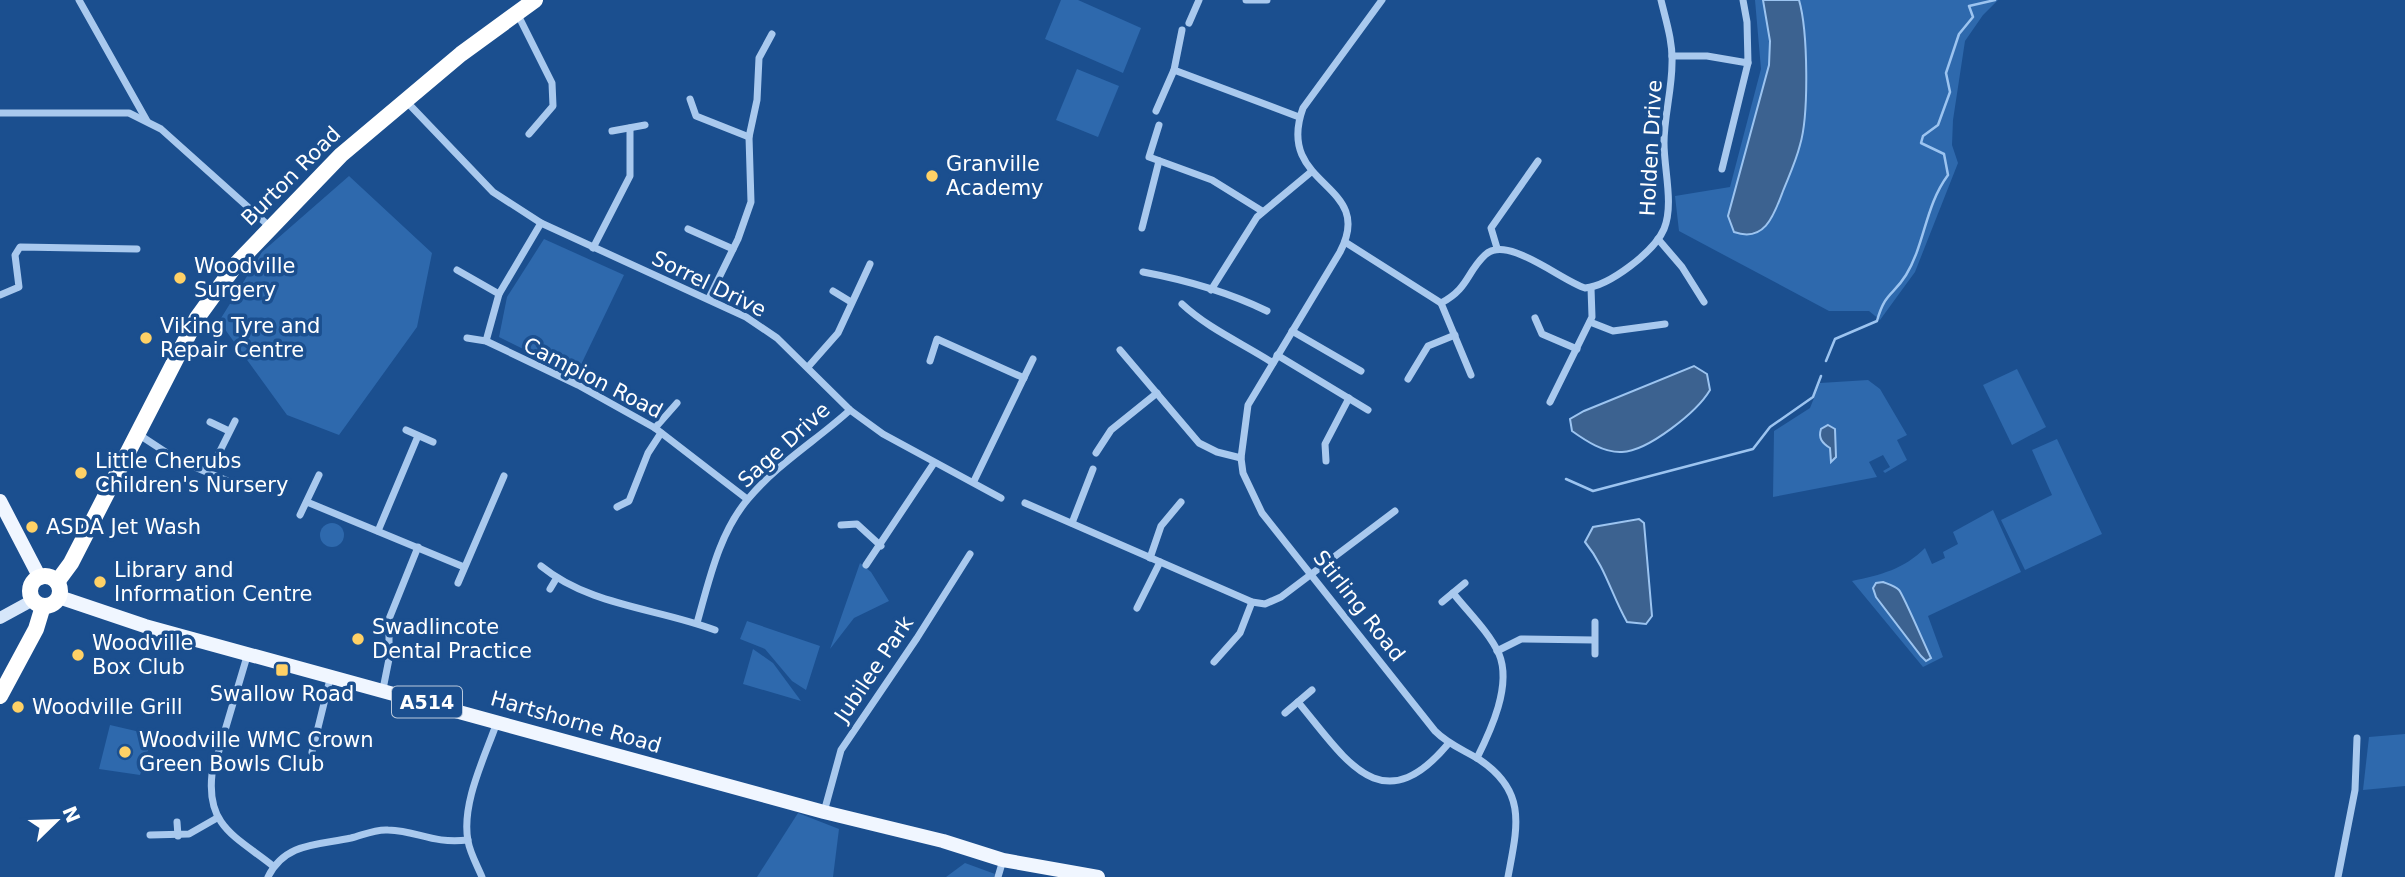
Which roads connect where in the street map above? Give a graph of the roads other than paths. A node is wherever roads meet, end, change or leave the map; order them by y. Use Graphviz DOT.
graph roads {
  1 [pos="79,0"];
  2 [pos="535,0"];
  3 [pos="1199,0"];
  4 [pos="1246,0"];
  5 [pos="1267,0"];
  6 [pos="1382,0"];
  7 [pos="1661,0"];
  8 [pos="1743,0"];
  9 [pos="517,13"];
  10 [pos="1189,23"];
  11 [pos="1182,30"];
  12 [pos="772,34"];
  13 [pos="1672,56"];
  14 [pos="1748,64"];
  15 [pos="1174,70"];
  16 [pos="404,99"];
  17 [pos="690,99"];
  18 [pos="1156,111"];
  19 [pos="0,113"];
  20 [pos="1299,117"];
  21 [pos="148,122"];
  22 [pos="645,125"];
  23 [pos="1159,125"];
  24 [pos="631,128"];
  25 [pos="612,131"];
  26 [pos="529,134"];
  27 [pos="749,137"];
  28 [pos="1159,161"];
  29 [pos="1538,161"];
  30 [pos="1722,169"];
  31 [pos="1311,172"];
  32 [pos="1262,211"];
  33 [pos="541,223"];
  34 [pos="269,226"];
  35 [pos="1142,228"];
  36 [pos="688,229"];
  37 [pos="1658,239"];
  38 [pos="1345,242"];
  39 [pos="593,248"];
  40 [pos="1497,248"];
  41 [pos="136,249"];
  42 [pos="733,249"];
  43 [pos="870,264"];
  44 [pos="457,270"];
  45 [pos="1143,272"];
  46 [pos="1591,288"];
  47 [pos="1211,290"];
  48 [pos="832,291"];
  49 [pos="499,294"];
  50 [pos="0,295"];
  51 [pos="709,298"];
  52 [pos="851,302"];
  53 [pos="1704,302"];
  54 [pos="1441,303"];
  55 [pos="1182,304"];
  56 [pos="1267,311"];
  57 [pos="1535,318"];
  58 [pos="1590,322"];
  59 [pos="1665,324"];
  60 [pos="1292,331"];
  61 [pos="1455,335"];
  62 [pos="467,338"];
  63 [pos="486,341"];
  64 [pos="1577,349"];
  65 [pos="1120,350"];
  66 [pos="1033,359"];
  67 [pos="1275,359"];
  68 [pos="930,361"];
  69 [pos="808,367"];
  70 [pos="1361,371"];
  71 [pos="1471,375"];
  72 [pos="1024,378"];
  73 [pos="1408,379"];
  74 [pos="1157,393"];
  75 [pos="1349,398"];
  76 [pos="1550,402"];
  77 [pos="677,403"];
  78 [pos="850,410"];
  79 [pos="1368,410"];
  80 [pos="235,421"];
  81 [pos="210,422"];
  82 [pos="406,430"];
  83 [pos="658,430"];
  84 [pos="229,431"];
  85 [pos="136,433"];
  86 [pos="418,436"];
  87 [pos="433,442"];
  88 [pos="1096,453"];
  89 [pos="1241,458"];
  90 [pos="1326,461"];
  91 [pos="934,463"];
  92 [pos="1093,468"];
  93 [pos="209,473"];
  94 [pos="320,475"];
  95 [pos="504,476"];
  96 [pos="974,481"];
  97 [pos="230,482"];
  98 [pos="1001,498"];
  99 [pos="747,499"];
  100 [pos="0,501"];
  101 [pos="307,502"];
  102 [pos="1181,502"];
  103 [pos="1025,503"];
  104 [pos="617,507"];
  105 [pos="1395,511"];
  106 [pos="300,515"];
  107 [pos="1072,523"];
  108 [pos="841,524"];
  109 [pos="378,531"];
  110 [pos="881,545"];
  111 [pos="418,547"];
  112 [pos="970,554"];
  113 [pos="1150,558"];
  114 [pos="1160,562"];
  115 [pos="866,565"];
  116 [pos="541,566"];
  117 [pos="464,567"];
  118 [pos="1311,573"];
  119 [pos="40,578"];
  120 [pos="556,579"];
  121 [pos="458,583"];
  122 [pos="1465,583"];
  123 [pos="550,589"];
  124 [pos="58,590"];
  125 [pos="1453,593"];
  126 [pos="1252,602"];
  127 [pos="1442,602"];
  128 [pos="38,603"];
  129 [pos="1137,608"];
  130 [pos="0,618"];
  131 [pos="1595,622"];
  132 [pos="697,623"];
  133 [pos="715,630"];
  134 [pos="1594,640"];
  135 [pos="1497,651"];
  136 [pos="248,652"];
  137 [pos="1595,654"];
  138 [pos="1214,662"];
  139 [pos="331,675"];
  140 [pos="383,689"];
  141 [pos="1312,690"];
  142 [pos="0,696"];
  143 [pos="1298,702"];
  144 [pos="1284,713"];
  145 [pos="497,721"];
  146 [pos="2357,738"];
  147 [pos="1448,744"];
  148 [pos="312,752"];
  149 [pos="1477,758"];
  150 [pos="824,812"];
  151 [pos="217,818"];
  152 [pos="177,822"];
  153 [pos="150,835"];
  154 [pos="178,836"];
  155 [pos="468,840"];
  156 [pos="1003,860"];
  157 [pos="273,866"];
  158 [pos="1030,872"];
  159 [pos="268,877"];
  160 [pos="482,877"];
  161 [pos="998,877"];
  162 [pos="1098,877"];
  163 [pos="1508,877"];
  164 [pos="2338,877"];
  1 -- 21 [label="street"];
  2 -- 9 [label="highway, Burton Road"];
  3 -- 10 [label="street"];
  4 -- 5 [label="street"];
  6 -- 20 [label="street"];
  7 -- 13 [label="street, Holden Drive"];
  8 -- 14 [label="street"];
  9 -- 16 [label="highway, Burton Road"];
  9 -- 26 [label="street"];
  11 -- 15 [label="street"];
  12 -- 27 [label="street"];
  13 -- 14 [label="street"];
  13 -- 37 [label="street, Holden Drive"];
  14 -- 30 [label="street"];
  15 -- 18 [label="street"];
  15 -- 20 [label="street"];
  16 -- 33 [label="street, Sorrel Drive"];
  16 -- 34 [label="highway, Burton Road"];
  17 -- 27 [label="street"];
  19 -- 21 [label="street"];
  20 -- 31 [label="street"];
  21 -- 34 [label="street"];
  22 -- 24 [label="street"];
  23 -- 28 [label="street"];
  24 -- 25 [label="street"];
  24 -- 39 [label="street"];
  27 -- 42 [label="street"];
  28 -- 32 [label="street"];
  28 -- 35 [label="street"];
  29 -- 40 [label="street"];
  31 -- 32 [label="street"];
  31 -- 38 [label="street"];
  32 -- 47 [label="street"];
  33 -- 39 [label="street, Sorrel Drive"];
  33 -- 49 [label="street"];
  34 -- 85 [label="highway, Burton Road"];
  36 -- 42 [label="street"];
  37 -- 46 [label="street, Holden Drive"];
  37 -- 53 [label="street"];
  38 -- 54 [label="street"];
  38 -- 60 [label="street, Stirling Road"];
  39 -- 51 [label="street, Sorrel Drive"];
  40 -- 46 [label="street"];
  40 -- 54 [label="street"];
  41 -- 50 [label="street"];
  42 -- 51 [label="street"];
  43 -- 52 [label="street"];
  44 -- 49 [label="street"];
  45 -- 47 [label="street"];
  46 -- 58 [label="street"];
  47 -- 56 [label="street"];
  48 -- 52 [label="street"];
  49 -- 63 [label="street"];
  51 -- 69 [label="street, Sorrel Drive"];
  52 -- 69 [label="street"];
  54 -- 61 [label="street"];
  55 -- 67 [label="street"];
  57 -- 64 [label="street"];
  58 -- 59 [label="street"];
  58 -- 64 [label="street"];
  60 -- 67 [label="street, Stirling Road"];
  60 -- 70 [label="street"];
  61 -- 71 [label="street"];
  61 -- 73 [label="street"];
  62 -- 63 [label="street, Campion Road"];
  63 -- 83 [label="street, Campion Road"];
  64 -- 76 [label="street"];
  65 -- 74 [label="street"];
  66 -- 72 [label="street"];
  67 -- 75 [label="street"];
  67 -- 89 [label="street, Stirling Road"];
  68 -- 72 [label="street"];
  69 -- 78 [label="street, Sorrel Drive"];
  72 -- 96 [label="street"];
  74 -- 88 [label="street"];
  74 -- 89 [label="street"];
  75 -- 79 [label="street"];
  75 -- 90 [label="street"];
  77 -- 83 [label="street"];
  78 -- 91 [label="street, Sorrel Drive"];
  78 -- 99 [label="street, Sage Drive"];
  80 -- 84 [label="street"];
  81 -- 84 [label="street"];
  82 -- 86 [label="street"];
  83 -- 99 [label="street, Campion Road"];
  83 -- 104 [label="street"];
  84 -- 93 [label="street"];
  85 -- 93 [label="street"];
  85 -- 124 [label="highway, Burton Road"];
  86 -- 87 [label="street"];
  86 -- 109 [label="street"];
  89 -- 118 [label="street, Stirling Road"];
  91 -- 96 [label="street, Sorrel Drive"];
  91 -- 110 [label="street"];
  92 -- 107 [label="street"];
  93 -- 97 [label="street"];
  94 -- 101 [label="street"];
  95 -- 117 [label="street"];
  96 -- 98 [label="street, Sorrel Drive"];
  99 -- 132 [label="street, Sage Drive"];
  100 -- 119 [label="main road"];
  101 -- 106 [label="street"];
  101 -- 109 [label="street"];
  102 -- 113 [label="street"];
  103 -- 107 [label="street"];
  105 -- 118 [label="street"];
  107 -- 113 [label="street"];
  108 -- 110 [label="street"];
  109 -- 111 [label="street"];
  110 -- 115 [label="street"];
  111 -- 117 [label="street"];
  111 -- 140 [label="street"];
  112 -- 150 [label="street, Jubilee Park"];
  113 -- 114 [label="street"];
  114 -- 126 [label="street"];
  114 -- 129 [label="street"];
  116 -- 120 [label="street"];
  117 -- 121 [label="street"];
  118 -- 126 [label="street"];
  118 -- 147 [label="street, Stirling Road"];
  119 -- 124 [label="highway"];
  119 -- 128 [label="highway"];
  120 -- 123 [label="street"];
  120 -- 132 [label="street"];
  122 -- 125 [label="street"];
  124 -- 128 [label="highway"];
  124 -- 136 [label="main road, Hartshorne Road / A514"];
  125 -- 127 [label="street"];
  125 -- 135 [label="street"];
  126 -- 138 [label="street"];
  128 -- 130 [label="street"];
  128 -- 142 [label="highway"];
  131 -- 134 [label="street"];
  132 -- 133 [label="street"];
  134 -- 135 [label="street"];
  134 -- 137 [label="street"];
  135 -- 149 [label="street"];
  136 -- 139 [label="main road, Hartshorne Road / A514"];
  136 -- 151 [label="street"];
  139 -- 140 [label="main road, Hartshorne Road / A514"];
  139 -- 148 [label="street"];
  140 -- 145 [label="main road, Hartshorne Road / A514"];
  141 -- 143 [label="street"];
  143 -- 144 [label="street"];
  143 -- 147 [label="street"];
  145 -- 150 [label="main road, Hartshorne Road / A514"];
  145 -- 155 [label="street"];
  146 -- 164 [label="street"];
  147 -- 149 [label="street, Stirling Road"];
  149 -- 163 [label="street, Stirling Road"];
  150 -- 156 [label="main road, Hartshorne Road / A514"];
  151 -- 154 [label="street"];
  151 -- 157 [label="street"];
  152 -- 154 [label="street"];
  153 -- 154 [label="street"];
  155 -- 157 [label="street"];
  155 -- 160 [label="street"];
  156 -- 158 [label="main road, A514"];
  156 -- 161 [label="street"];
  157 -- 159 [label="street"];
  158 -- 162 [label="main road, A514"];
}
